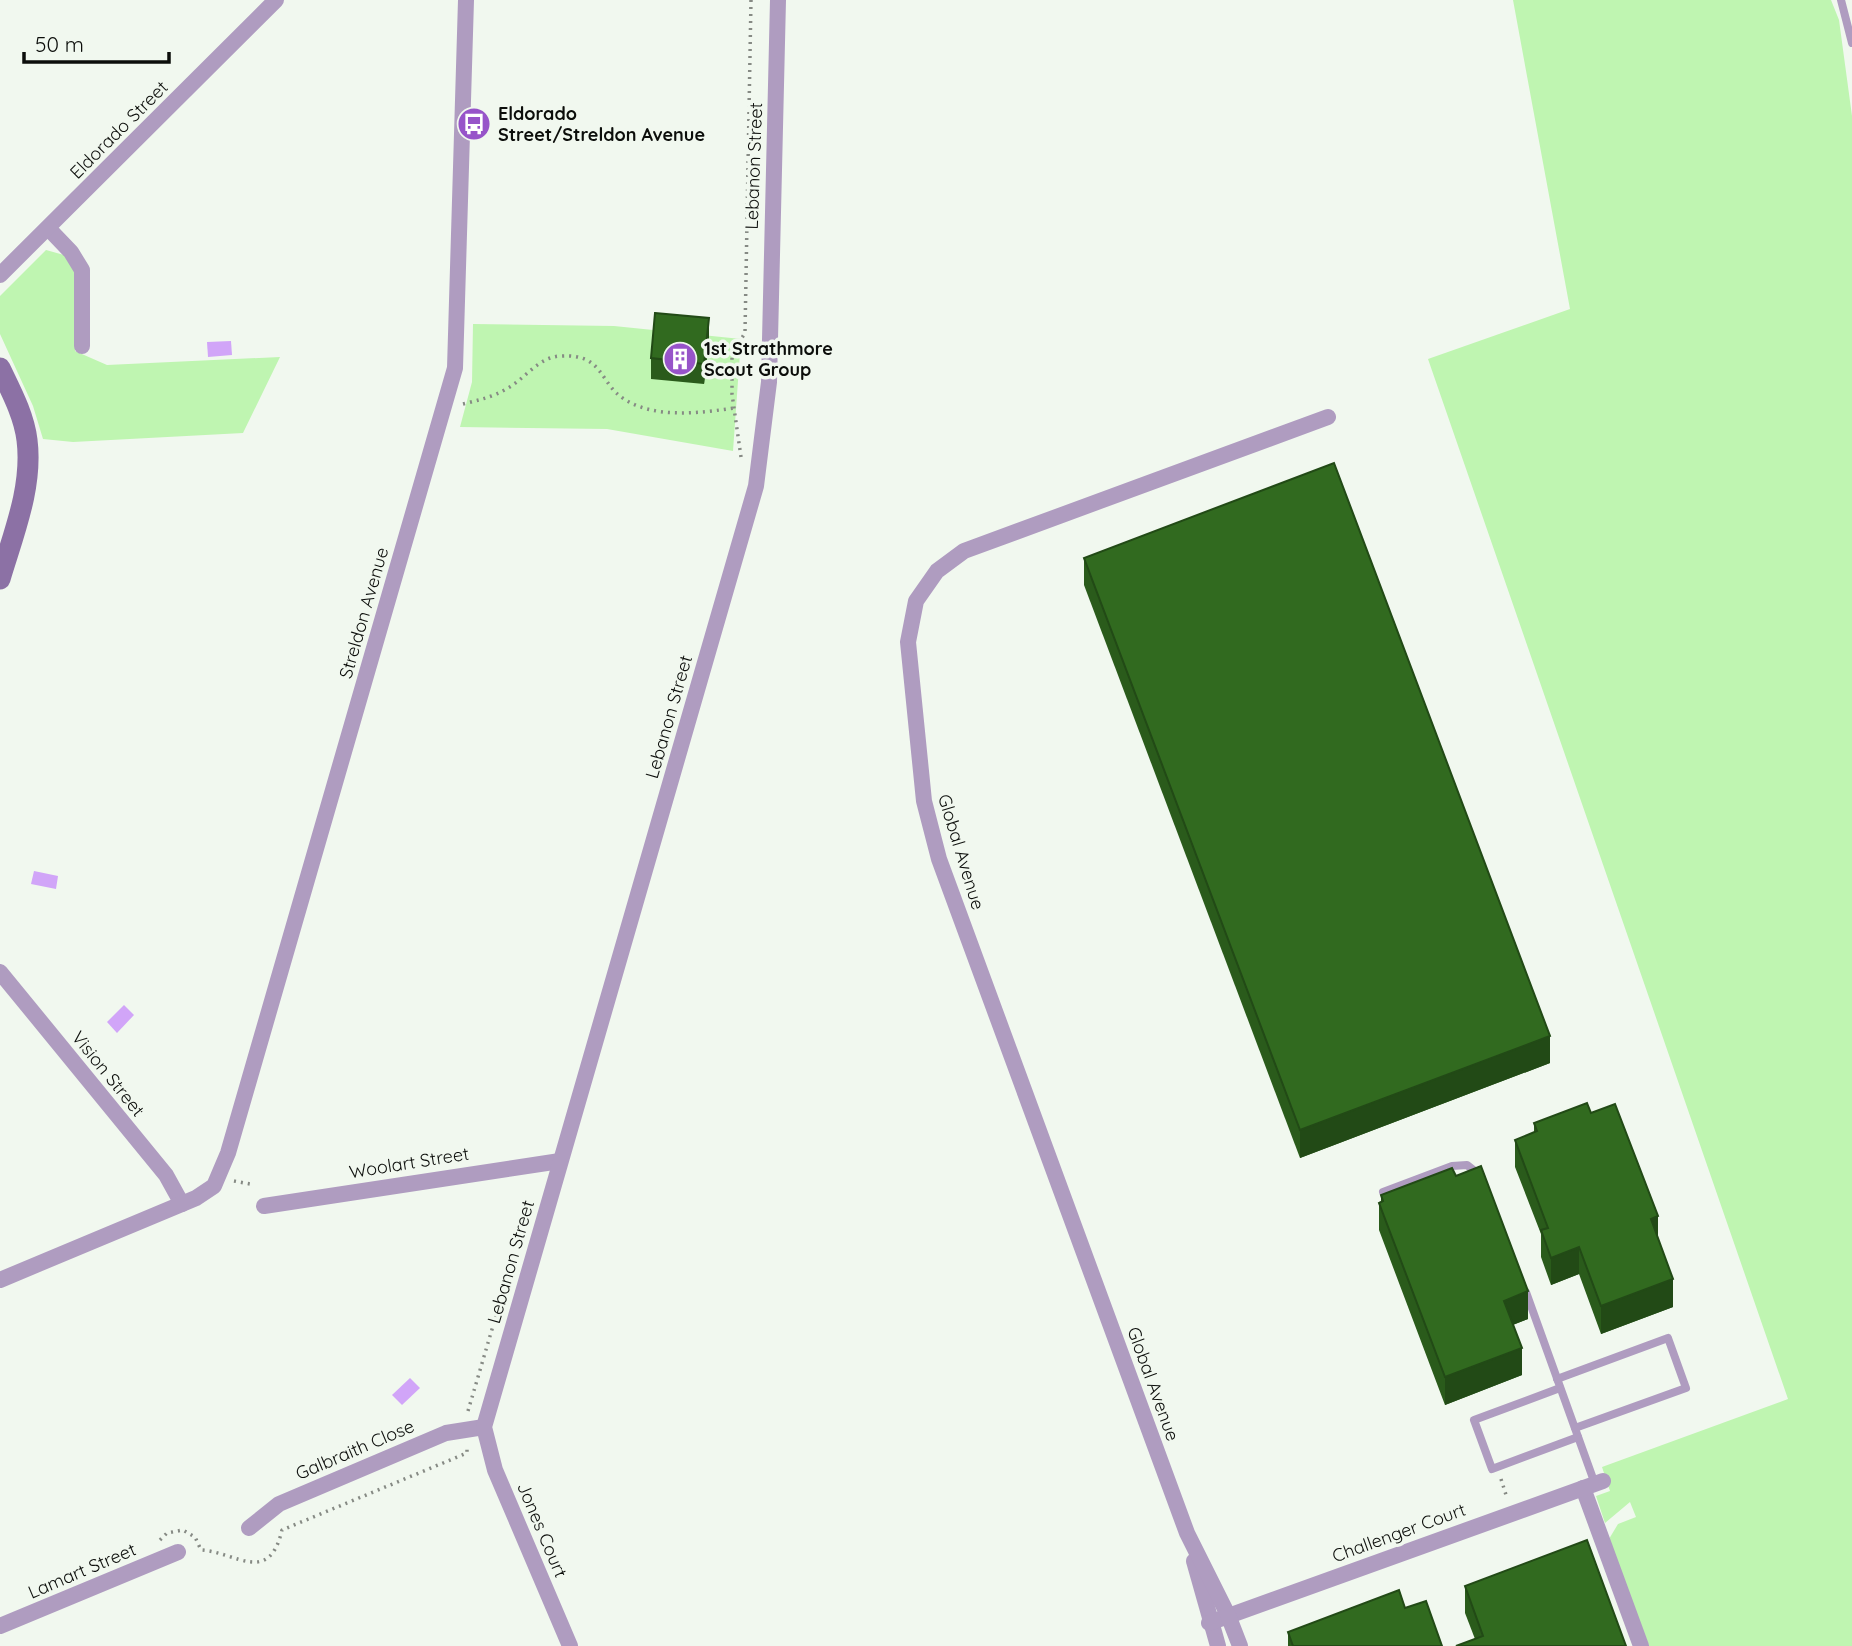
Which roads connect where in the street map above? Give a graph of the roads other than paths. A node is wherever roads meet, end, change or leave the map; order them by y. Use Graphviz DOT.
graph roads {
  1 [pos="276,0"];
  2 [pos="466,0"];
  3 [pos="778,0"];
  4 [pos="1841,0"];
  5 [pos="1852,43"];
  6 [pos="48,228"];
  7 [pos="0,275"];
  8 [pos="82,346"];
  9 [pos="0,368"];
  10 [pos="1328,417"];
  11 [pos="0,579"];
  12 [pos="0,972"];
  13 [pos="560,1161"];
  14 [pos="1486,1182"];
  15 [pos="1383,1192"];
  16 [pos="182,1204"];
  17 [pos="264,1206"];
  18 [pos="0,1280"];
  19 [pos="1524,1287"];
  20 [pos="1559,1384"];
  21 [pos="484,1427"];
  22 [pos="1576,1433"];
  23 [pos="1594,1484"];
  24 [pos="249,1528"];
  25 [pos="1188,1533"];
  26 [pos="178,1552"];
  27 [pos="1228,1615"];
  28 [pos="1209,1623"];
  29 [pos="0,1626"];
  30 [pos="570,1646"];
  31 [pos="1218,1646"];
  32 [pos="1240,1646"];
  33 [pos="1641,1646"];
  1 -- 6 [label="street, Eldorado Street"];
  2 -- 16 [label="street, Streldon Avenue"];
  3 -- 13 [label="street, Lebanon Street"];
  4 -- 5 [label="lane"];
  6 -- 7 [label="street, Eldorado Street"];
  6 -- 8 [label="street"];
  9 -- 11 [label="main road"];
  10 -- 25 [label="street, Global Avenue"];
  12 -- 16 [label="street, Vision Street"];
  13 -- 17 [label="street, Woolart Street"];
  13 -- 21 [label="street, Lebanon Street"];
  14 -- 15 [label="lane"];
  16 -- 18 [label="street"];
  19 -- 20 [label="lane"];
  20 -- 22 [label="lane"];
  20 -- 22 [label="lane"];
  20 -- 22 [label="lane"];
  21 -- 24 [label="street, Galbraith Close"];
  21 -- 30 [label="street, Jones Court"];
  22 -- 23 [label="lane"];
  23 -- 27 [label="street, Challenger Court"];
  23 -- 33 [label="street"];
  25 -- 27 [label="street, Global Avenue"];
  25 -- 28 [label="street, Global Avenue"];
  26 -- 29 [label="street, Lamart Street"];
  27 -- 28 [label="street, Challenger Court"];
  27 -- 32 [label="street, Global Avenue"];
  28 -- 31 [label="street, Global Avenue"];
}
